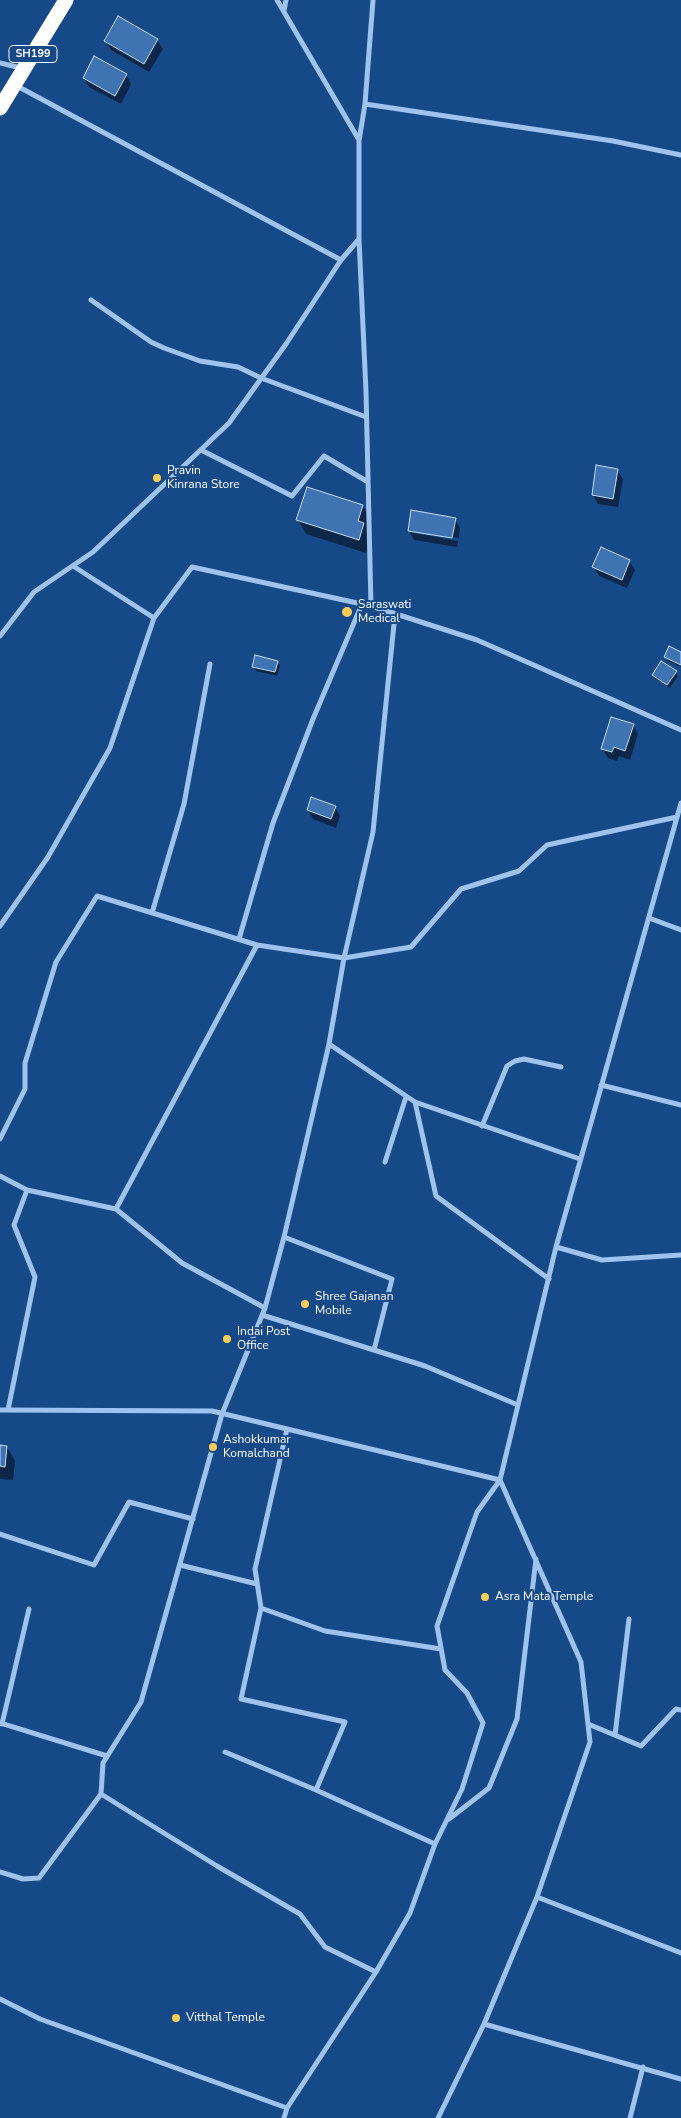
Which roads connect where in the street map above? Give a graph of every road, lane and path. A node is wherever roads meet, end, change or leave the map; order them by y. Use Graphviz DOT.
graph roads {
  1 [pos="66,0"];
  2 [pos="277,0"];
  3 [pos="286,0"];
  4 [pos="372,0"];
  5 [pos="284,12"];
  6 [pos="0,64"];
  7 [pos="23,69"];
  8 [pos="14,85"];
  9 [pos="365,104"];
  10 [pos="0,108"];
  11 [pos="359,141"];
  12 [pos="681,155"];
  13 [pos="359,239"];
  14 [pos="341,260"];
  15 [pos="91,300"];
  16 [pos="262,378"];
  17 [pos="366,417"];
  18 [pos="201,450"];
  19 [pos="368,482"];
  20 [pos="73,566"];
  21 [pos="362,604"];
  22 [pos="372,606"];
  23 [pos="395,614"];
  24 [pos="154,618"];
  25 [pos="0,636"];
  26 [pos="210,664"];
  27 [pos="681,730"];
  28 [pos="681,803"];
  29 [pos="677,817"];
  30 [pos="152,913"];
  31 [pos="649,918"];
  32 [pos="0,926"];
  33 [pos="681,930"];
  34 [pos="239,939"];
  35 [pos="257,944"];
  36 [pos="344,958"];
  37 [pos="329,1044"];
  38 [pos="561,1067"];
  39 [pos="601,1085"];
  40 [pos="406,1097"];
  41 [pos="415,1102"];
  42 [pos="681,1106"];
  43 [pos="482,1126"];
  44 [pos="0,1139"];
  45 [pos="580,1159"];
  46 [pos="385,1162"];
  47 [pos="0,1176"];
  48 [pos="27,1190"];
  49 [pos="116,1209"];
  50 [pos="284,1237"];
  51 [pos="556,1247"];
  52 [pos="681,1255"];
  53 [pos="549,1279"];
  54 [pos="265,1308"];
  55 [pos="262,1315"];
  56 [pos="374,1350"];
  57 [pos="518,1405"];
  58 [pos="0,1410"];
  59 [pos="8,1410"];
  60 [pos="222,1414"];
  61 [pos="287,1429"];
  62 [pos="500,1480"];
  63 [pos="193,1518"];
  64 [pos="0,1534"];
  65 [pos="536,1558"];
  66 [pos="180,1564"];
  67 [pos="257,1584"];
  68 [pos="262,1608"];
  69 [pos="29,1609"];
  70 [pos="629,1619"];
  71 [pos="441,1649"];
  72 [pos="681,1710"];
  73 [pos="1,1724"];
  74 [pos="588,1724"];
  75 [pos="615,1735"];
  76 [pos="225,1752"];
  77 [pos="107,1756"];
  78 [pos="316,1790"];
  79 [pos="101,1794"];
  80 [pos="446,1821"];
  81 [pos="435,1844"];
  82 [pos="0,1872"];
  83 [pos="537,1897"];
  84 [pos="681,1953"];
  85 [pos="376,1972"];
  86 [pos="0,1999"];
  87 [pos="484,2024"];
  88 [pos="643,2067"];
  89 [pos="681,2079"];
  90 [pos="286,2108"];
  91 [pos="284,2118"];
  92 [pos="438,2118"];
  93 [pos="630,2118"];
  1 -- 7 [label="highway, SH199"];
  2 -- 5 [label="street"];
  3 -- 5 [label="street"];
  4 -- 9 [label="street"];
  5 -- 11 [label="street"];
  6 -- 7 [label="street"];
  7 -- 8 [label="highway, SH199"];
  8 -- 10 [label="highway, SH199"];
  8 -- 14 [label="street"];
  9 -- 11 [label="street"];
  9 -- 12 [label="street"];
  11 -- 13 [label="street"];
  13 -- 14 [label="street"];
  13 -- 17 [label="street"];
  14 -- 16 [label="street"];
  15 -- 16 [label="street"];
  16 -- 17 [label="street"];
  16 -- 18 [label="street"];
  17 -- 19 [label="street"];
  18 -- 19 [label="street"];
  18 -- 20 [label="street"];
  19 -- 22 [label="street"];
  20 -- 24 [label="street"];
  20 -- 25 [label="street"];
  21 -- 22 [label="street"];
  21 -- 24 [label="street"];
  21 -- 34 [label="street"];
  22 -- 23 [label="street"];
  23 -- 27 [label="street"];
  23 -- 36 [label="street"];
  24 -- 32 [label="street"];
  26 -- 30 [label="street"];
  28 -- 29 [label="street"];
  29 -- 31 [label="street"];
  29 -- 36 [label="street"];
  30 -- 34 [label="street"];
  30 -- 44 [label="street"];
  31 -- 33 [label="street"];
  31 -- 39 [label="street"];
  34 -- 35 [label="street"];
  35 -- 36 [label="street"];
  35 -- 49 [label="street"];
  36 -- 37 [label="street"];
  37 -- 40 [label="street"];
  37 -- 50 [label="street"];
  38 -- 43 [label="street"];
  39 -- 42 [label="street"];
  39 -- 45 [label="street"];
  40 -- 41 [label="street"];
  40 -- 46 [label="street"];
  41 -- 43 [label="street"];
  41 -- 53 [label="street"];
  43 -- 45 [label="street"];
  45 -- 51 [label="street"];
  47 -- 48 [label="street"];
  48 -- 49 [label="street"];
  48 -- 59 [label="street"];
  49 -- 54 [label="street"];
  50 -- 54 [label="street"];
  50 -- 56 [label="street"];
  51 -- 52 [label="street"];
  51 -- 53 [label="street"];
  53 -- 57 [label="street"];
  54 -- 55 [label="street"];
  55 -- 56 [label="street"];
  55 -- 60 [label="street"];
  56 -- 57 [label="street"];
  57 -- 62 [label="street"];
  58 -- 59 [label="street"];
  59 -- 60 [label="street"];
  60 -- 61 [label="street"];
  60 -- 63 [label="street"];
  61 -- 62 [label="street"];
  61 -- 67 [label="street"];
  62 -- 65 [label="street"];
  62 -- 71 [label="street"];
  63 -- 64 [label="street"];
  63 -- 66 [label="street"];
  65 -- 74 [label="street"];
  65 -- 80 [label="street"];
  66 -- 67 [label="street"];
  66 -- 77 [label="street"];
  67 -- 68 [label="street"];
  68 -- 71 [label="street"];
  68 -- 78 [label="street"];
  69 -- 73 [label="street"];
  70 -- 75 [label="street"];
  71 -- 80 [label="street"];
  72 -- 75 [label="street"];
  73 -- 77 [label="street"];
  74 -- 75 [label="street"];
  74 -- 83 [label="street"];
  76 -- 78 [label="street"];
  77 -- 79 [label="street"];
  78 -- 81 [label="street"];
  79 -- 82 [label="street"];
  79 -- 85 [label="street"];
  80 -- 81 [label="street"];
  81 -- 85 [label="street"];
  83 -- 84 [label="street"];
  83 -- 87 [label="street"];
  85 -- 90 [label="street"];
  86 -- 90 [label="street"];
  87 -- 88 [label="street"];
  87 -- 92 [label="street"];
  88 -- 89 [label="street"];
  88 -- 93 [label="street"];
  90 -- 91 [label="street"];
}
